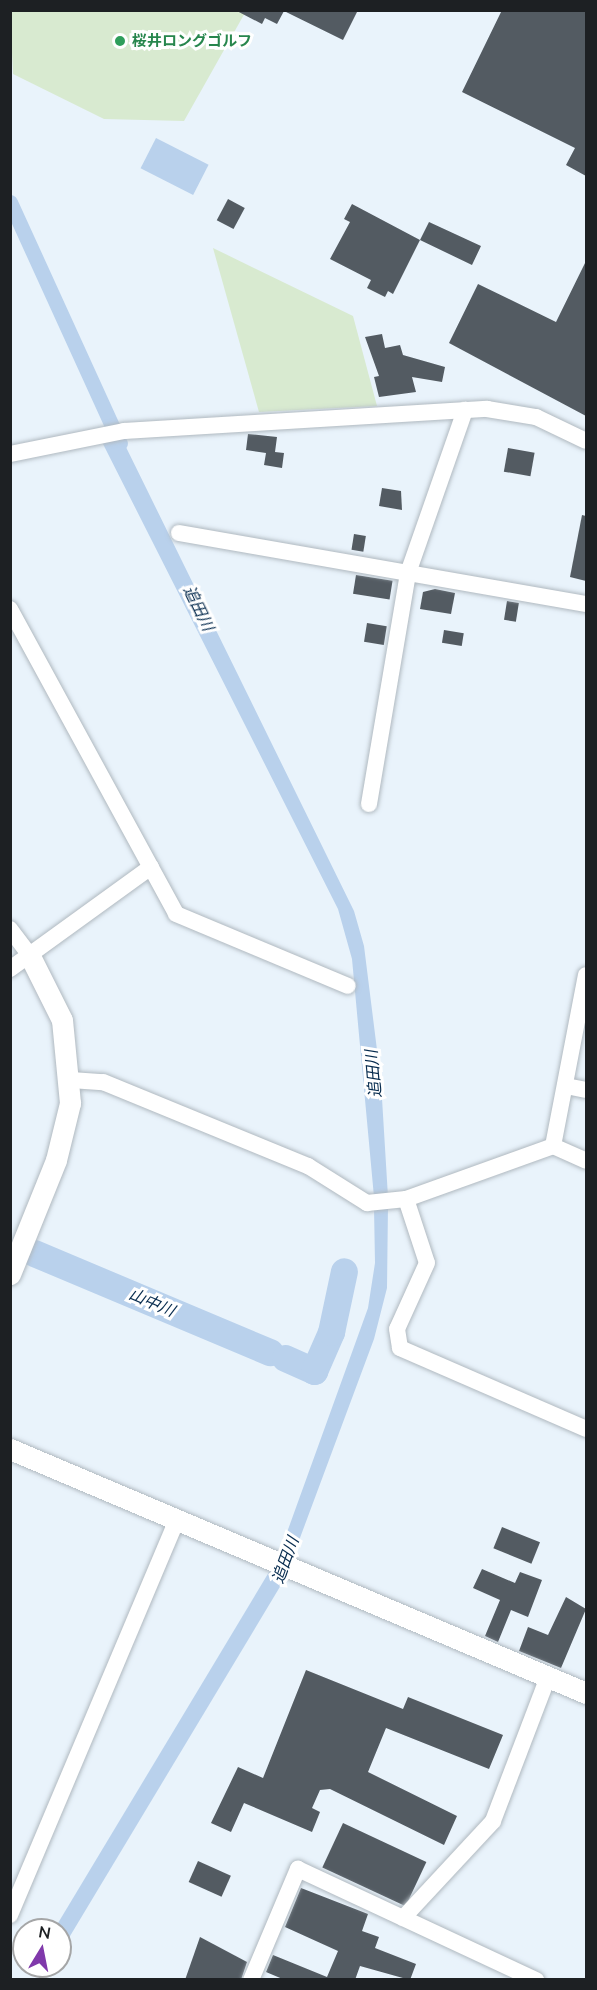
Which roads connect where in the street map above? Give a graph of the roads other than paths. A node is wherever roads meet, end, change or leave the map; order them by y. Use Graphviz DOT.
graph roads {
  1 [pos="465,410"];
  2 [pos="586,441"];
  3 [pos="10,454"];
  4 [pos="179,533"];
  5 [pos="408,573"];
  6 [pos="586,604"];
  7 [pos="10,609"];
  8 [pos="369,804"];
  9 [pos="151,867"];
  10 [pos="10,929"];
  11 [pos="30,956"];
  12 [pos="10,969"];
  13 [pos="586,975"];
  14 [pos="348,986"];
  15 [pos="71,1080"];
  16 [pos="566,1086"];
  17 [pos="586,1090"];
  18 [pos="553,1146"];
  19 [pos="586,1161"];
  20 [pos="406,1199"];
  21 [pos="17,1239"];
  22 [pos="10,1274"];
  23 [pos="586,1429"];
  24 [pos="10,1449"];
  25 [pos="177,1520"];
  26 [pos="548,1677"];
  27 [pos="586,1693"];
  28 [pos="10,1915"];
  29 [pos="403,1918"];
  30 [pos="251,1980"];
  31 [pos="536,1980"];
  1 -- 2 [label="street"];
  1 -- 3 [label="street"];
  1 -- 5 [label="street"];
  4 -- 5 [label="street"];
  5 -- 6 [label="street"];
  5 -- 8 [label="street"];
  7 -- 9 [label="street"];
  9 -- 11 [label="street"];
  9 -- 14 [label="street"];
  10 -- 11 [label="street"];
  11 -- 12 [label="street"];
  11 -- 15 [label="street"];
  13 -- 16 [label="street"];
  15 -- 20 [label="street"];
  15 -- 21 [label="street"];
  16 -- 17 [label="street"];
  16 -- 18 [label="street"];
  18 -- 19 [label="street"];
  18 -- 20 [label="street"];
  20 -- 23 [label="street"];
  21 -- 22 [label="street"];
  24 -- 25 [label="street"];
  25 -- 26 [label="street"];
  25 -- 28 [label="street"];
  26 -- 27 [label="street"];
  26 -- 29 [label="street"];
  29 -- 30 [label="street"];
  29 -- 31 [label="street"];
}
